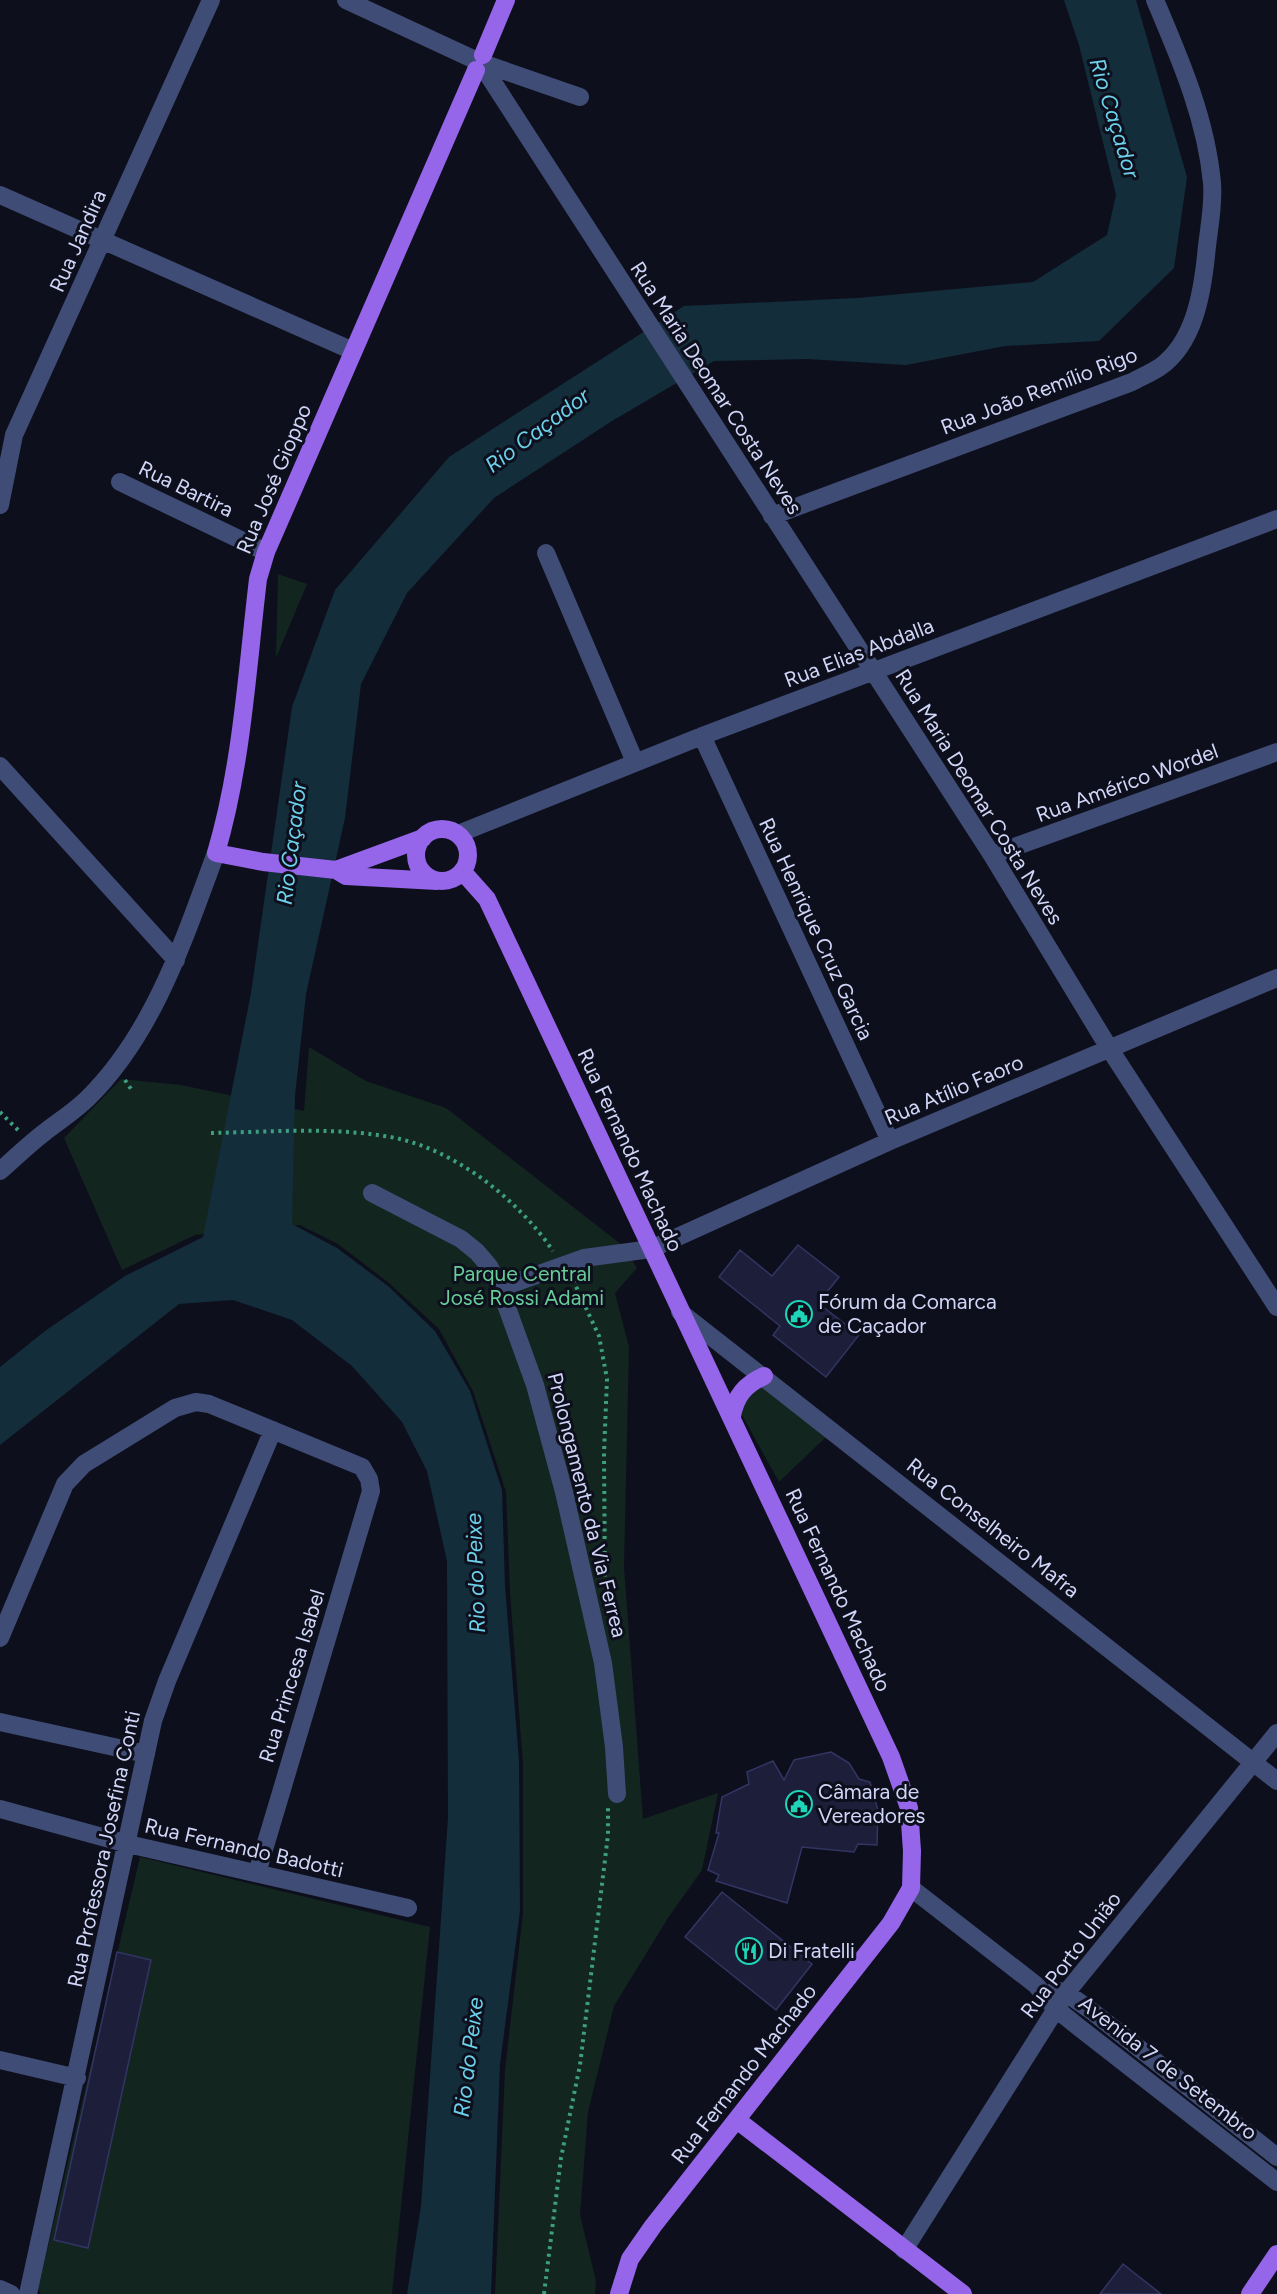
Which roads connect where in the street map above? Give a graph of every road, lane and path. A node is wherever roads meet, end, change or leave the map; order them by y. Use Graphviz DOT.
graph roads {
  1 [pos="211,0"];
  2 [pos="346,0"];
  3 [pos="506,0"];
  4 [pos="1155,0"];
  5 [pos="481,64"];
  6 [pos="580,97"];
  7 [pos="0,195"];
  8 [pos="103,240"];
  9 [pos="353,351"];
  10 [pos="7,432"];
  11 [pos="120,482"];
  12 [pos="0,505"];
  13 [pos="772,516"];
  14 [pos="1277,519"];
  15 [pos="266,552"];
  16 [pos="546,553"];
  17 [pos="873,672"];
  18 [pos="702,736"];
  19 [pos="1277,752"];
  20 [pos="635,762"];
  21 [pos="0,766"];
  22 [pos="458,834"];
  23 [pos="423,838"];
  24 [pos="216,853"];
  25 [pos="992,855"];
  26 [pos="334,870"];
  27 [pos="463,872"];
  28 [pos="440,881"];
  29 [pos="176,960"];
  30 [pos="1277,978"];
  31 [pos="1109,1048"];
  32 [pos="0,1113"];
  33 [pos="211,1133"];
  34 [pos="890,1141"];
  35 [pos="32,1142"];
  36 [pos="0,1171"];
  37 [pos="372,1192"];
  38 [pos="651,1250"];
  39 [pos="563,1265"];
  40 [pos="500,1288"];
  41 [pos="1277,1307"];
  42 [pos="680,1312"];
  43 [pos="764,1376"];
  44 [pos="732,1416"];
  45 [pos="273,1430"];
  46 [pos="605,1595"];
  47 [pos="0,1638"];
  48 [pos="0,1722"];
  49 [pos="1277,1734"];
  50 [pos="146,1754"];
  51 [pos="1254,1763"];
  52 [pos="1277,1781"];
  53 [pos="613,1798"];
  54 [pos="0,1809"];
  55 [pos="128,1844"];
  56 [pos="257,1873"];
  57 [pos="911,1888"];
  58 [pos="408,1908"];
  59 [pos="1036,1985"];
  60 [pos="1066,1993"];
  61 [pos="1055,2008"];
  62 [pos="0,2060"];
  63 [pos="76,2078"];
  64 [pos="1195,2093"];
  65 [pos="1185,2110"];
  66 [pos="737,2120"];
  67 [pos="1277,2157"];
  68 [pos="1277,2182"];
  69 [pos="904,2250"];
  70 [pos="1277,2254"];
  71 [pos="0,2289"];
  72 [pos="11,2294"];
  73 [pos="28,2294"];
  74 [pos="544,2294"];
  75 [pos="619,2294"];
  76 [pos="963,2294"];
  77 [pos="1250,2294"];
  1 -- 8 [label="street, Rua Jandira"];
  2 -- 5 [label="street"];
  3 -- 5 [label="main road, Rua José Gioppo"];
  4 -- 13 [label="street, Rua João Remílio Rigo"];
  5 -- 6 [label="street"];
  5 -- 9 [label="main road, Rua José Gioppo"];
  5 -- 13 [label="street, Rua Maria Deomar Costa Neves"];
  7 -- 8 [label="street"];
  8 -- 9 [label="street"];
  8 -- 10 [label="street, Rua Jandira"];
  9 -- 15 [label="main road, Rua José Gioppo"];
  10 -- 12 [label="street, Rua Jandira"];
  11 -- 15 [label="street, Rua Bartira"];
  13 -- 17 [label="street, Rua Maria Deomar Costa Neves"];
  14 -- 17 [label="street, Rua Elias Abdalla"];
  15 -- 24 [label="main road, Rua José Gioppo"];
  16 -- 20 [label="street"];
  17 -- 18 [label="street, Rua Elias Abdalla"];
  17 -- 25 [label="street, Rua Maria Deomar Costa Neves"];
  18 -- 20 [label="street, Rua Elias Abdalla"];
  18 -- 34 [label="street, Rua Henrique Cruz Garcia"];
  19 -- 25 [label="street, Rua Américo Wordel"];
  20 -- 22 [label="street, Rua Elias Abdalla"];
  21 -- 29 [label="street"];
  22 -- 23 [label="main road"];
  22 -- 27 [label="main road"];
  23 -- 26 [label="main road"];
  23 -- 28 [label="main road"];
  24 -- 26 [label="main road"];
  24 -- 29 [label="street, Rua José Gioppo"];
  25 -- 31 [label="street, Rua Maria Deomar Costa Neves"];
  26 -- 28 [label="main road"];
  27 -- 28 [label="main road"];
  27 -- 38 [label="main road, Rua Fernando Machado"];
  29 -- 35 [label="street, Rua José Gioppo"];
  30 -- 31 [label="street, Rua Atílio Faoro"];
  31 -- 34 [label="street, Rua Atílio Faoro"];
  31 -- 41 [label="street, Rua Maria Deomar Costa Neves"];
  32 -- 35 [label="path"];
  33 -- 39 [label="path"];
  34 -- 38 [label="street, Rua Atílio Faoro"];
  35 -- 36 [label="street, Rua José Gioppo"];
  37 -- 40 [label="street, Prolongamento da Via Ferrea"];
  38 -- 39 [label="street, Rua Atílio Faoro"];
  38 -- 42 [label="main road, Rua Fernando Machado"];
  39 -- 40 [label="street, Rua Atílio Faoro"];
  39 -- 46 [label="path"];
  40 -- 53 [label="street, Prolongamento da Via Ferrea"];
  42 -- 43 [label="street, Rua Conselheiro Mafra"];
  42 -- 44 [label="main road, Rua Fernando Machado"];
  43 -- 44 [label="main road"];
  43 -- 51 [label="street, Rua Conselheiro Mafra"];
  44 -- 57 [label="main road, Rua Fernando Machado"];
  45 -- 47 [label="street"];
  45 -- 50 [label="street, Rua Professora Josefina Conti"];
  45 -- 56 [label="street, Rua Princesa Isabel"];
  48 -- 50 [label="street"];
  49 -- 51 [label="street, Rua Porto União"];
  50 -- 55 [label="street, Rua Professora Josefina Conti"];
  51 -- 52 [label="street, Rua Conselheiro Mafra"];
  51 -- 60 [label="street, Rua Porto União"];
  53 -- 74 [label="path"];
  54 -- 55 [label="street, Rua Fernando Badotti"];
  55 -- 56 [label="street, Rua Fernando Badotti"];
  55 -- 63 [label="street, Rua Professora Josefina Conti"];
  56 -- 58 [label="street, Rua Fernando Badotti"];
  57 -- 59 [label="street, Avenida 7 de Setembro"];
  57 -- 66 [label="main road, Rua Fernando Machado"];
  59 -- 60 [label="street, Avenida 7 de Setembro"];
  59 -- 61 [label="street, Avenida 7 de Setembro"];
  60 -- 61 [label="street, Rua Porto União"];
  60 -- 64 [label="street, Avenida 7 de Setembro"];
  61 -- 65 [label="street, Avenida 7 de Setembro"];
  61 -- 69 [label="street, Rua Porto União"];
  62 -- 63 [label="street"];
  63 -- 73 [label="street, Rua Professora Josefina Conti"];
  64 -- 65 [label="street"];
  64 -- 67 [label="street, Avenida 7 de Setembro"];
  65 -- 68 [label="street, Avenida 7 de Setembro"];
  66 -- 69 [label="main road"];
  66 -- 75 [label="main road, Rua Fernando Machado"];
  69 -- 76 [label="main road"];
  70 -- 77 [label="main road"];
  71 -- 72 [label="street"];
}
